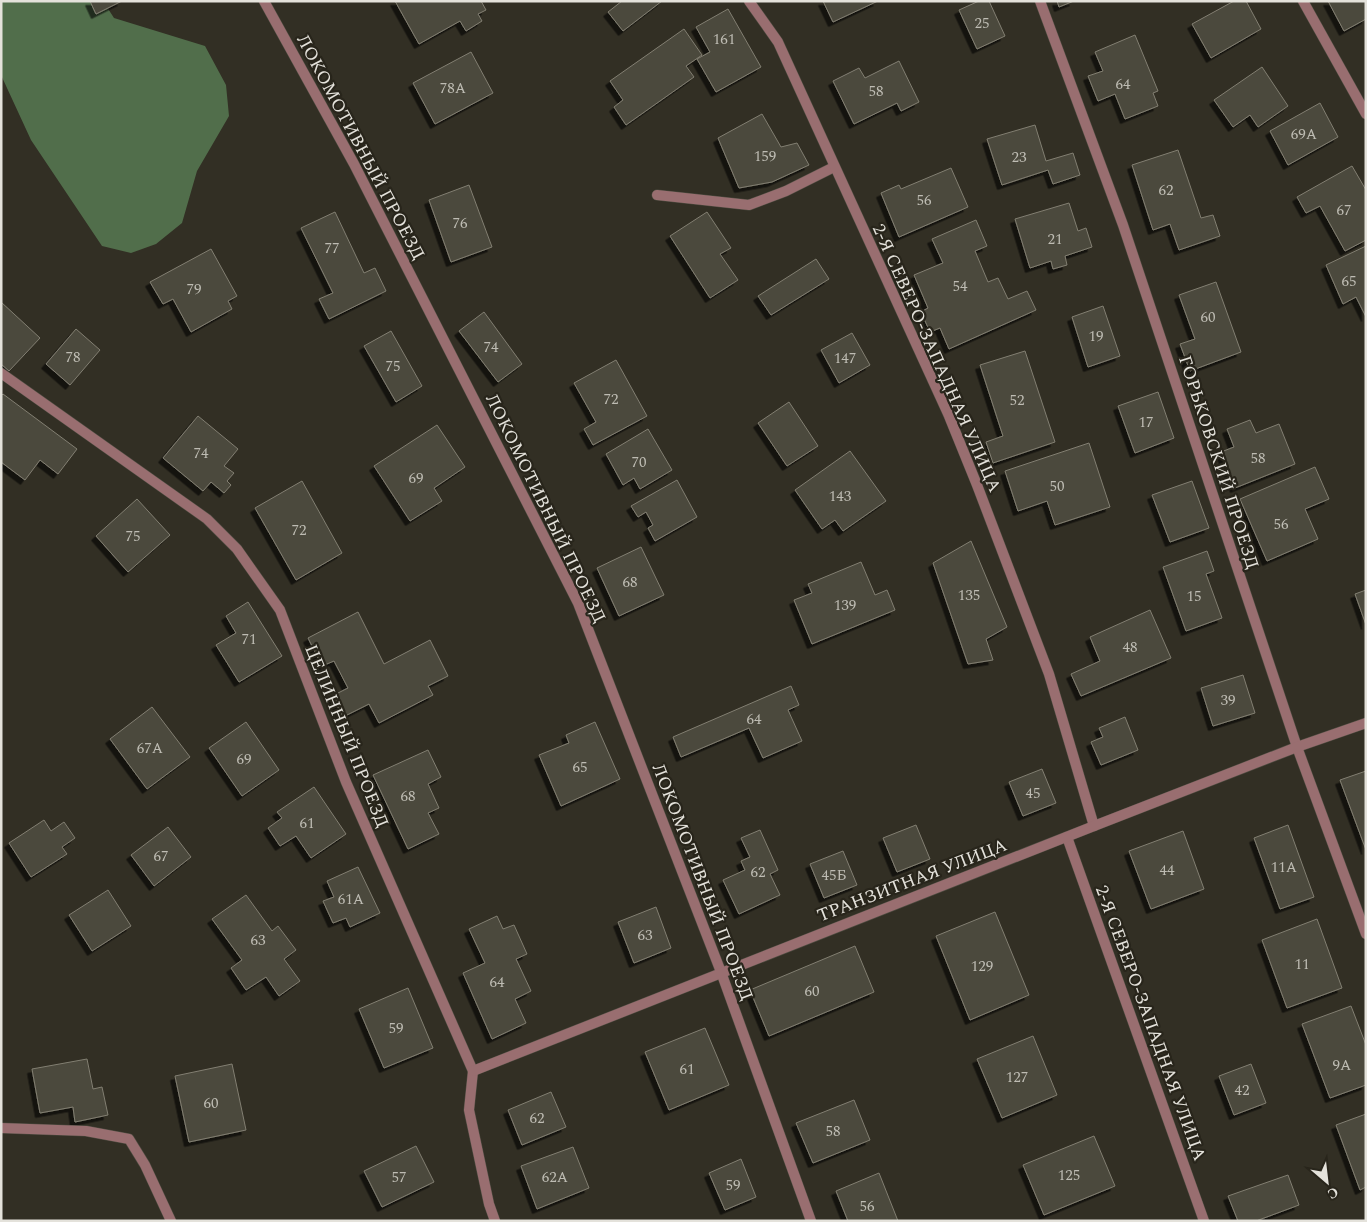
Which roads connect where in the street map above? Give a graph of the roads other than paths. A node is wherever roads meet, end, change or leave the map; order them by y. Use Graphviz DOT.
graph roads {
  1 [pos="264,1"];
  2 [pos="749,1"];
  3 [pos="1040,1"];
  4 [pos="1303,1"];
  5 [pos="1366,114"];
  6 [pos="834,167"];
  7 [pos="657,195"];
  8 [pos="1,373"];
  9 [pos="1366,723"];
  10 [pos="1297,747"];
  11 [pos="1094,826"];
  12 [pos="1067,837"];
  13 [pos="1366,934"];
  14 [pos="721,972"];
  15 [pos="473,1071"];
  16 [pos="1,1128"];
  17 [pos="171,1221"];
  18 [pos="495,1221"];
  19 [pos="811,1221"];
  20 [pos="1204,1221"];
  1 -- 14 [label="street, ЛОКОМОТИВНЫЙ ПРОЕЗД"];
  2 -- 6 [label="street, 2-Я СЕВЕРО-ЗАПАДНАЯ УЛИЦА"];
  3 -- 10 [label="street, ГОРЬКОВСКИЙ ПРОЕЗД"];
  4 -- 5 [label="street"];
  6 -- 7 [label="street"];
  6 -- 11 [label="street, 2-Я СЕВЕРО-ЗАПАДНАЯ УЛИЦА"];
  8 -- 15 [label="street, ЦЕЛИННЫЙ ПРОЕЗД"];
  9 -- 10 [label="street, ТРАНЗИТНАЯ УЛИЦА"];
  10 -- 11 [label="street, ТРАНЗИТНАЯ УЛИЦА"];
  10 -- 13 [label="street, ГОРЬКОВСКИЙ ПРОЕЗД"];
  11 -- 12 [label="street, ТРАНЗИТНАЯ УЛИЦА"];
  12 -- 14 [label="street, ТРАНЗИТНАЯ УЛИЦА"];
  12 -- 20 [label="street, 2-Я СЕВЕРО-ЗАПАДНАЯ УЛИЦА"];
  14 -- 15 [label="street, ТРАНЗИТНАЯ УЛИЦА"];
  14 -- 19 [label="street, ЛОКОМОТИВНЫЙ ПРОЕЗД"];
  15 -- 18 [label="street, ЦЕЛИННЫЙ ПРОЕЗД"];
  16 -- 17 [label="street"];
}
